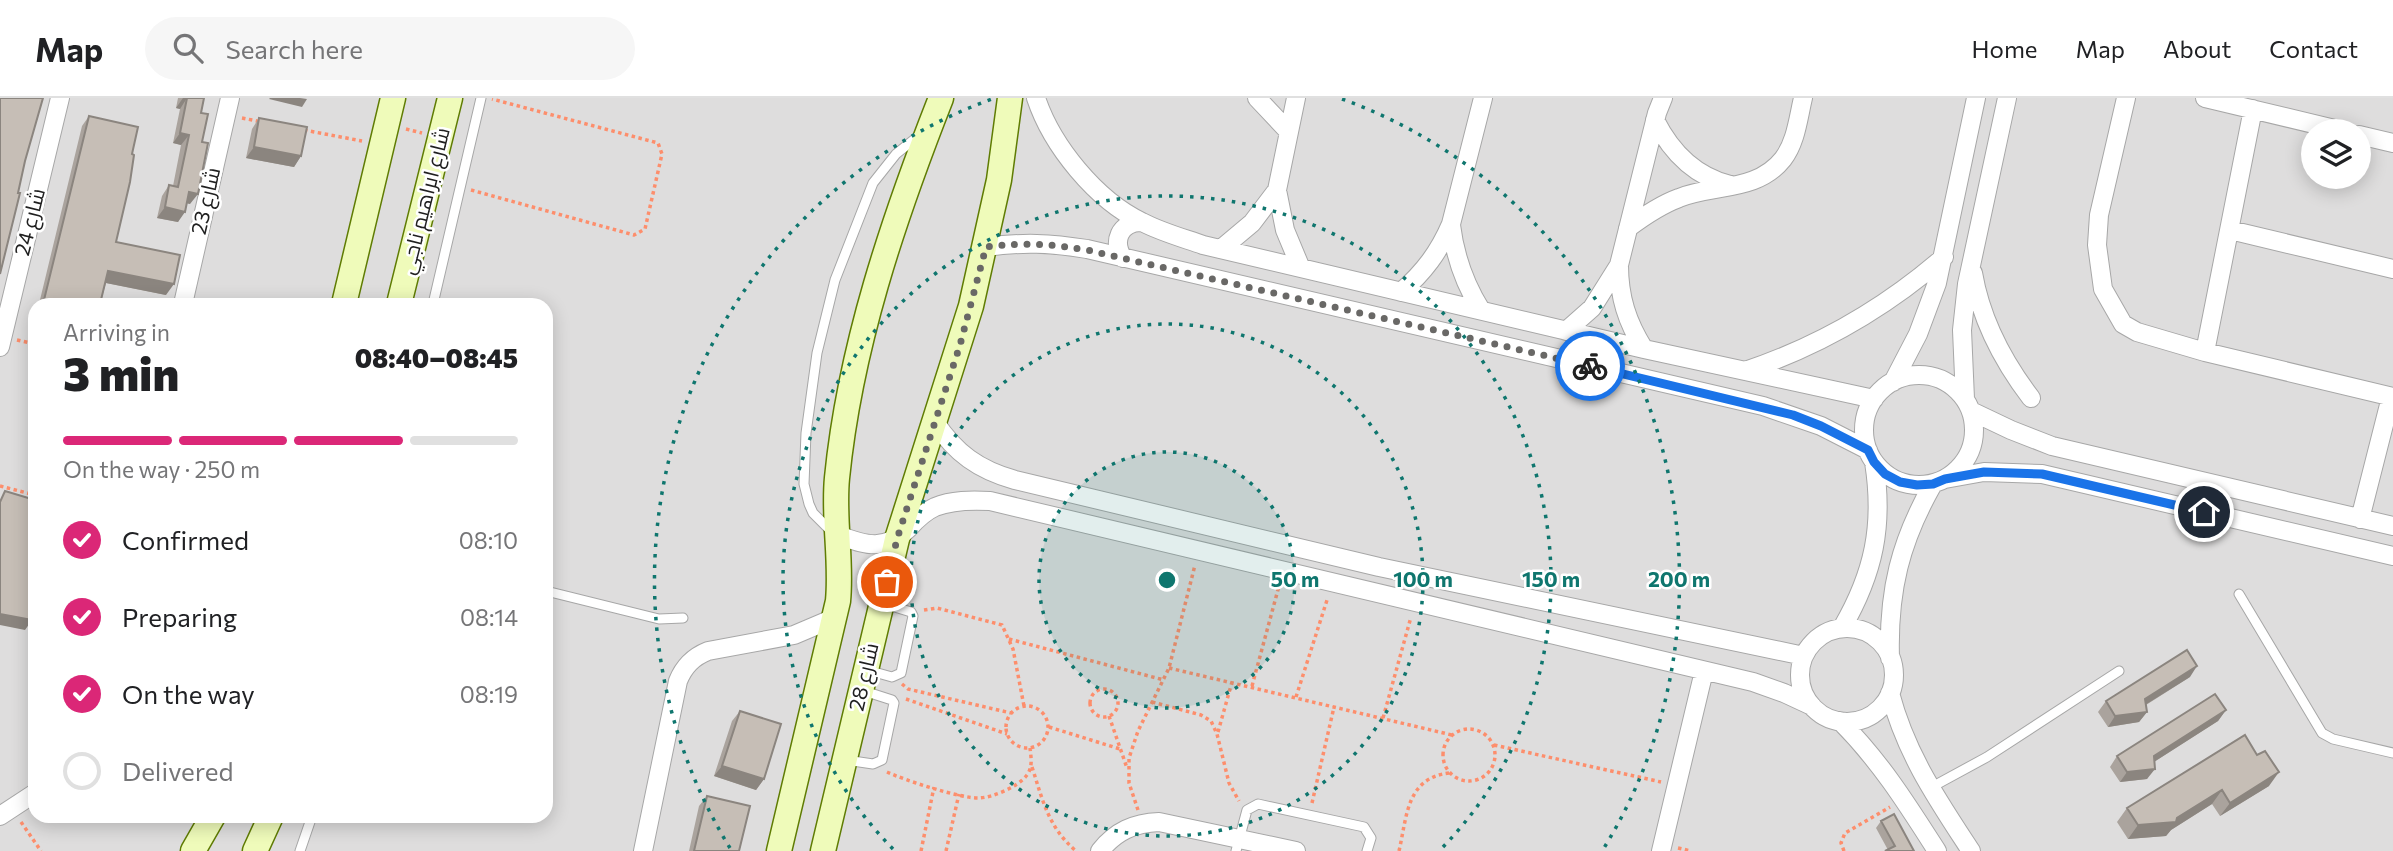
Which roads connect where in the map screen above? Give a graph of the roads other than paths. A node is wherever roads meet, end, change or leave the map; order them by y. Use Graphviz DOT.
graph roads {
  1 [pos="60,98"];
  2 [pos="393,98"];
  3 [pos="450,98"];
  4 [pos="481,98"];
  5 [pos="941,98"];
  6 [pos="1010,98"];
  7 [pos="1036,98"];
  8 [pos="1257,98"];
  9 [pos="1296,98"];
  10 [pos="1483,98"];
  11 [pos="1976,98"];
  12 [pos="2007,98"];
  13 [pos="2126,98"];
  14 [pos="2205,98"];
  15 [pos="1799,101"];
  16 [pos="228,106"];
  17 [pos="1658,107"];
  18 [pos="2253,109"];
  19 [pos="2301,121"];
  20 [pos="928,130"];
  21 [pos="1289,132"];
  22 [pos="2371,138"];
  23 [pos="2393,144"];
  24 [pos="1736,186"];
  25 [pos="1277,190"];
  26 [pos="1140,222"];
  27 [pos="1451,223"];
  28 [pos="1628,228"];
  29 [pos="2230,230"];
  30 [pos="986,247"];
  31 [pos="1221,249"];
  32 [pos="1944,257"];
  33 [pos="1123,258"];
  34 [pos="1971,262"];
  35 [pos="1619,265"];
  36 [pos="1300,267"];
  37 [pos="2393,269"];
  38 [pos="1401,292"];
  39 [pos="184,298"];
  40 [pos="345,298"];
  41 [pos="401,298"];
  42 [pos="434,298"];
  43 [pos="1481,310"];
  44 [pos="1566,331"];
  45 [pos="0,347"];
  46 [pos="1644,349"];
  47 [pos="2205,352"];
  48 [pos="1745,371"];
  49 [pos="1893,382"];
  50 [pos="2392,397"];
  51 [pos="2031,398"];
  52 [pos="1874,400"];
  53 [pos="1968,405"];
  54 [pos="935,422"];
  55 [pos="1871,456"];
  56 [pos="1015,480"];
  57 [pos="1939,481"];
  58 [pos="1008,504"];
  59 [pos="2360,519"];
  60 [pos="2393,526"];
  61 [pos="838,535"];
  62 [pos="897,539"];
  63 [pos="2393,556"];
  64 [pos="1379,567"];
  65 [pos="1373,592"];
  66 [pos="553,593"];
  67 [pos="2238,594"];
  68 [pos="881,603"];
  69 [pos="683,618"];
  70 [pos="834,618"];
  71 [pos="1842,628"];
  72 [pos="1804,656"];
  73 [pos="1891,658"];
  74 [pos="1704,671"];
  75 [pos="2119,671"];
  76 [pos="863,680"];
  77 [pos="1890,693"];
  78 [pos="1812,706"];
  79 [pos="1840,721"];
  80 [pos="2393,753"];
  81 [pos="844,760"];
  82 [pos="1930,788"];
  83 [pos="28,798"];
  84 [pos="6,812"];
  85 [pos="209,823"];
  86 [pos="268,823"];
  87 [pos="310,823"];
  88 [pos="1238,845"];
  89 [pos="193,851"];
  90 [pos="255,851"];
  91 [pos="300,851"];
  92 [pos="643,851"];
  93 [pos="779,851"];
  94 [pos="823,851"];
  95 [pos="1100,851"];
  96 [pos="1296,851"];
  97 [pos="1367,851"];
  98 [pos="1661,851"];
  99 [pos="1937,851"];
  100 [pos="1971,851"];
  1 -- 45 [label="street, شارع 24"];
  2 -- 40 [label="street"];
  3 -- 41 [label="street, شارع ابراهيم ناجي"];
  4 -- 42 [label="lane"];
  5 -- 20 [label="street, شارع 28"];
  6 -- 30 [label="street, شارع 28"];
  7 -- 26 [label="street"];
  8 -- 21 [label="street"];
  9 -- 21 [label="street"];
  10 -- 27 [label="street"];
  11 -- 32 [label="street"];
  12 -- 34 [label="street"];
  13 -- 47 [label="street"];
  14 -- 18 [label="street"];
  15 -- 24 [label="street"];
  16 -- 39 [label="street, شارع 23"];
  17 -- 24 [label="street"];
  17 -- 28 [label="street"];
  18 -- 19 [label="street"];
  18 -- 29 [label="street"];
  20 -- 61 [label="street, شارع 28"];
  20 -- 61 [label="lane"];
  21 -- 25 [label="street"];
  22 -- 23 [label="street"];
  24 -- 28 [label="street"];
  25 -- 31 [label="street"];
  25 -- 36 [label="street"];
  26 -- 31 [label="street"];
  26 -- 33 [label="street"];
  27 -- 38 [label="street"];
  27 -- 43 [label="street"];
  28 -- 35 [label="street"];
  29 -- 37 [label="street"];
  29 -- 47 [label="street"];
  30 -- 33 [label="street"];
  30 -- 54 [label="street, شارع 28"];
  31 -- 36 [label="street"];
  32 -- 48 [label="street"];
  32 -- 49 [label="street"];
  33 -- 55 [label="street"];
  34 -- 51 [label="street"];
  34 -- 53 [label="street"];
  35 -- 44 [label="street"];
  35 -- 46 [label="street"];
  36 -- 38 [label="street"];
  38 -- 43 [label="street"];
  43 -- 44 [label="street"];
  44 -- 46 [label="street"];
  46 -- 48 [label="street"];
  47 -- 50 [label="street"];
  48 -- 52 [label="street"];
  49 -- 52 [label="street"];
  49 -- 53 [label="street"];
  50 -- 59 [label="street"];
  52 -- 55 [label="street"];
  53 -- 57 [label="street"];
  53 -- 59 [label="street"];
  54 -- 56 [label="street"];
  54 -- 62 [label="street, شارع 28"];
  55 -- 57 [label="street"];
  55 -- 71 [label="street"];
  56 -- 58 [label="street"];
  56 -- 64 [label="street"];
  57 -- 63 [label="street"];
  57 -- 73 [label="street"];
  58 -- 62 [label="street"];
  58 -- 65 [label="street"];
  59 -- 60 [label="street"];
  61 -- 62 [label="street"];
  61 -- 70 [label="street, شارع 28"];
  62 -- 68 [label="street, شارع 28"];
  64 -- 65 [label="street"];
  64 -- 72 [label="street"];
  65 -- 74 [label="street"];
  66 -- 69 [label="lane"];
  67 -- 80 [label="lane"];
  68 -- 70 [label="street"];
  68 -- 76 [label="street, شارع 28"];
  68 -- 76 [label="lane"];
  70 -- 92 [label="street"];
  70 -- 93 [label="street, شارع 28"];
  71 -- 72 [label="street"];
  71 -- 73 [label="street"];
  72 -- 78 [label="street"];
  73 -- 77 [label="street"];
  74 -- 78 [label="street"];
  74 -- 98 [label="street"];
  75 -- 82 [label="lane"];
  76 -- 81 [label="street, شارع 28"];
  76 -- 81 [label="lane"];
  77 -- 79 [label="street"];
  77 -- 82 [label="street"];
  78 -- 79 [label="street"];
  79 -- 99 [label="street"];
  81 -- 94 [label="street, شارع 28"];
  82 -- 100 [label="street"];
  83 -- 84 [label="street"];
  85 -- 89 [label="street"];
  86 -- 90 [label="street"];
  87 -- 91 [label="lane"];
  88 -- 95 [label="street"];
  88 -- 96 [label="street"];
  88 -- 97 [label="lane"];
}
